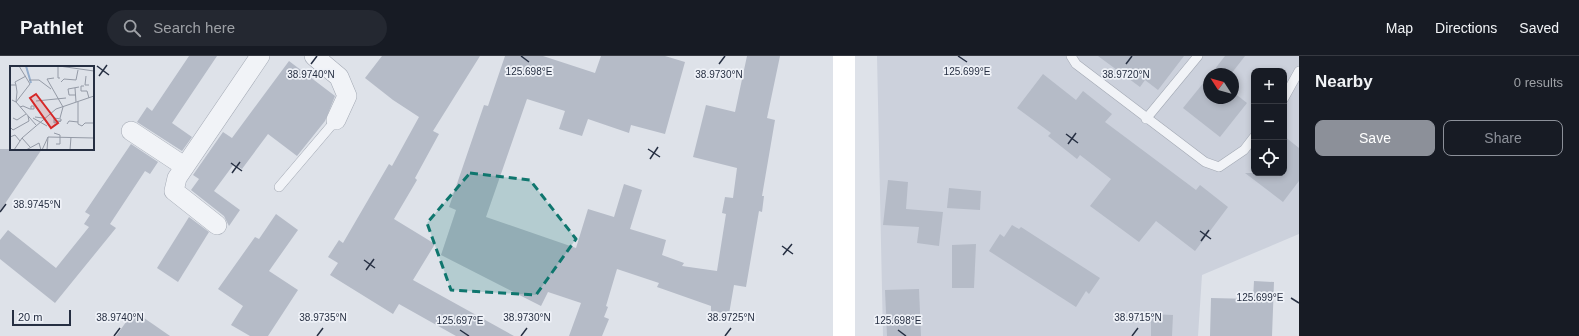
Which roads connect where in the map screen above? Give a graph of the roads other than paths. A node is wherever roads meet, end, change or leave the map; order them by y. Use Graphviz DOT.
graph roads {
  1 [pos="260,56"];
  2 [pos="314,56"];
  3 [pos="844,56"];
  4 [pos="1071,56"];
  5 [pos="1198,56"];
  6 [pos="1299,71"];
  7 [pos="1287,93"];
  8 [pos="1146,119"];
  9 [pos="336,120"];
  10 [pos="131,131"];
  11 [pos="1252,140"];
  12 [pos="184,166"];
  13 [pos="279,186"];
  14 [pos="217,225"];
  15 [pos="844,336"];
  1 -- 12 [label="street"];
  2 -- 9 [label="street"];
  3 -- 15 [label="main road"];
  4 -- 8 [label="lane"];
  5 -- 8 [label="lane"];
  6 -- 7 [label="lane"];
  8 -- 11 [label="lane"];
  9 -- 13 [label="lane"];
  10 -- 12 [label="street"];
  12 -- 14 [label="street"];
}
